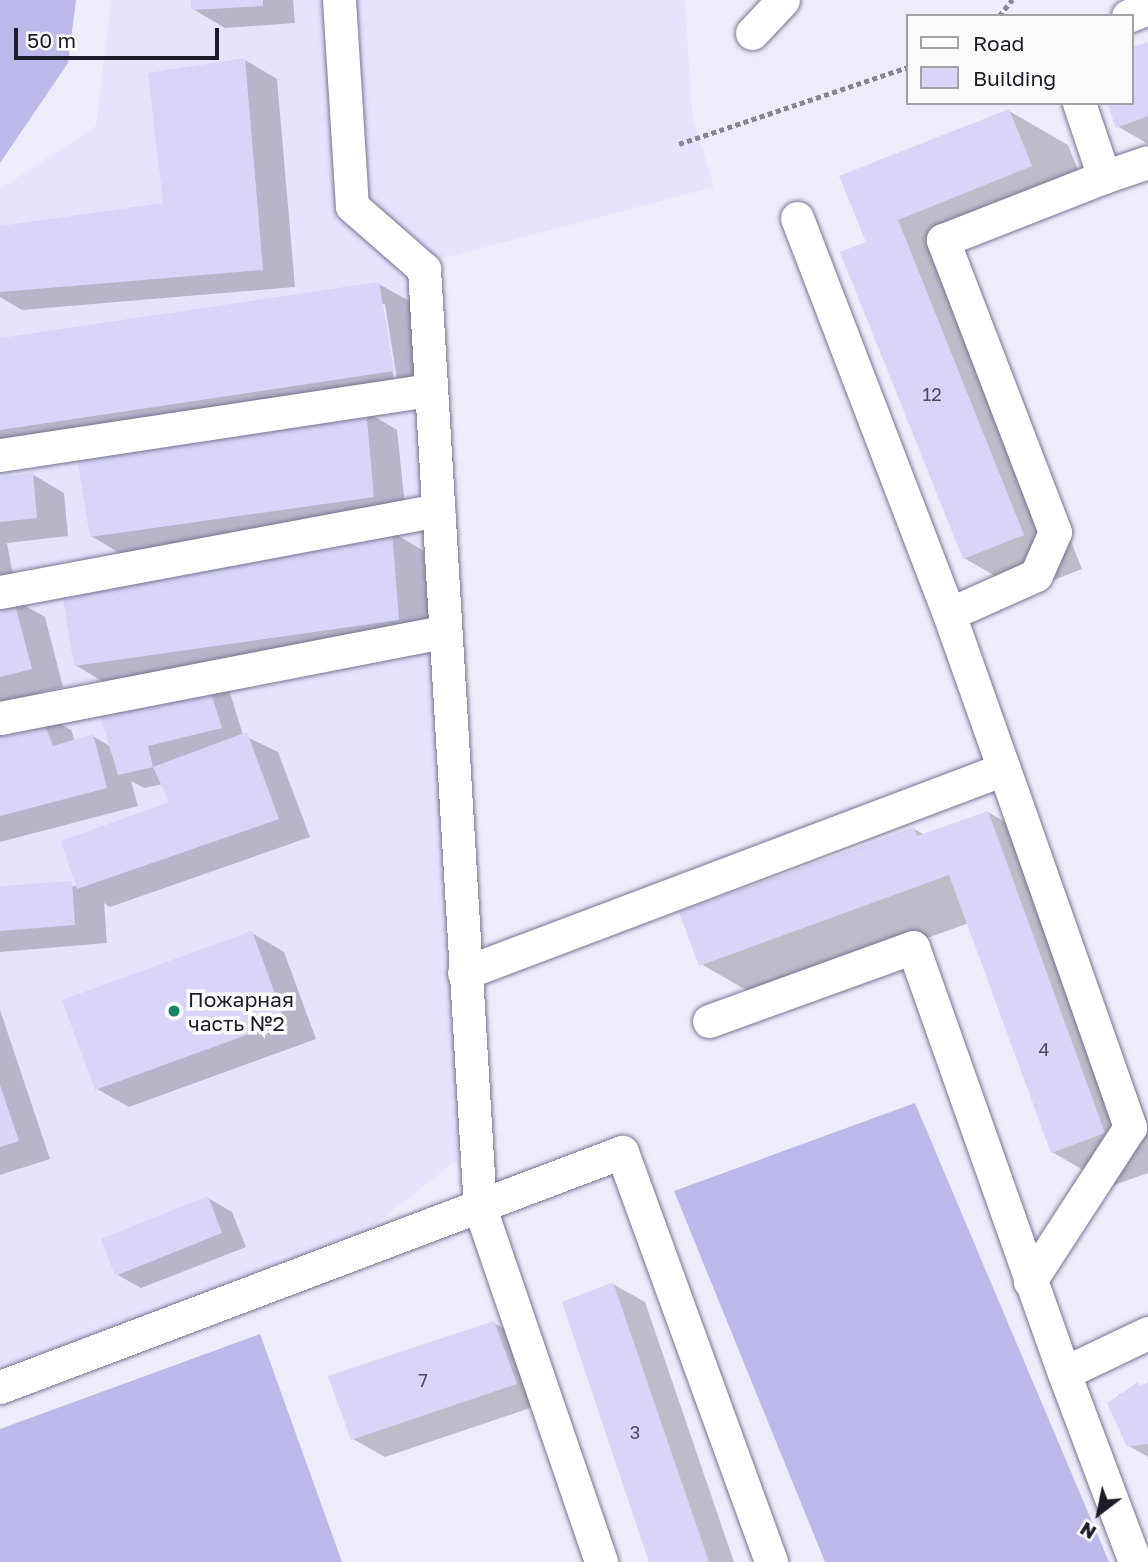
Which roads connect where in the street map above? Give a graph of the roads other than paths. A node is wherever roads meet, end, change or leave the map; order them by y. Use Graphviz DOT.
graph roads {
  1 [pos="339,0"];
  2 [pos="783,0"];
  3 [pos="752,33"];
  4 [pos="1080,105"];
  5 [pos="1148,162"];
  6 [pos="1104,177"];
  7 [pos="797,218"];
  8 [pos="431,390"];
  9 [pos="0,455"];
  10 [pos="438,510"];
  11 [pos="0,592"];
  12 [pos="950,614"];
  13 [pos="444,632"];
  14 [pos="0,718"];
  15 [pos="1004,769"];
  16 [pos="464,973"];
  17 [pos="709,1021"];
  18 [pos="480,1208"];
  19 [pos="1030,1281"];
  20 [pos="1148,1333"];
  21 [pos="1064,1373"];
  22 [pos="0,1387"];
  23 [pos="1136,1543"];
  24 [pos="601,1562"];
  25 [pos="771,1562"];
  1 -- 8 [label="street"];
  2 -- 3 [label="street"];
  4 -- 6 [label="street"];
  5 -- 6 [label="street"];
  6 -- 12 [label="street"];
  7 -- 12 [label="street"];
  8 -- 9 [label="street"];
  8 -- 10 [label="street"];
  10 -- 11 [label="street"];
  10 -- 13 [label="street"];
  12 -- 15 [label="street"];
  13 -- 14 [label="street"];
  13 -- 16 [label="street"];
  15 -- 16 [label="street"];
  15 -- 19 [label="street"];
  16 -- 18 [label="street"];
  17 -- 19 [label="street"];
  18 -- 22 [label="street"];
  18 -- 24 [label="street"];
  18 -- 25 [label="street"];
  19 -- 21 [label="street"];
  20 -- 21 [label="street"];
  21 -- 23 [label="street"];
}
